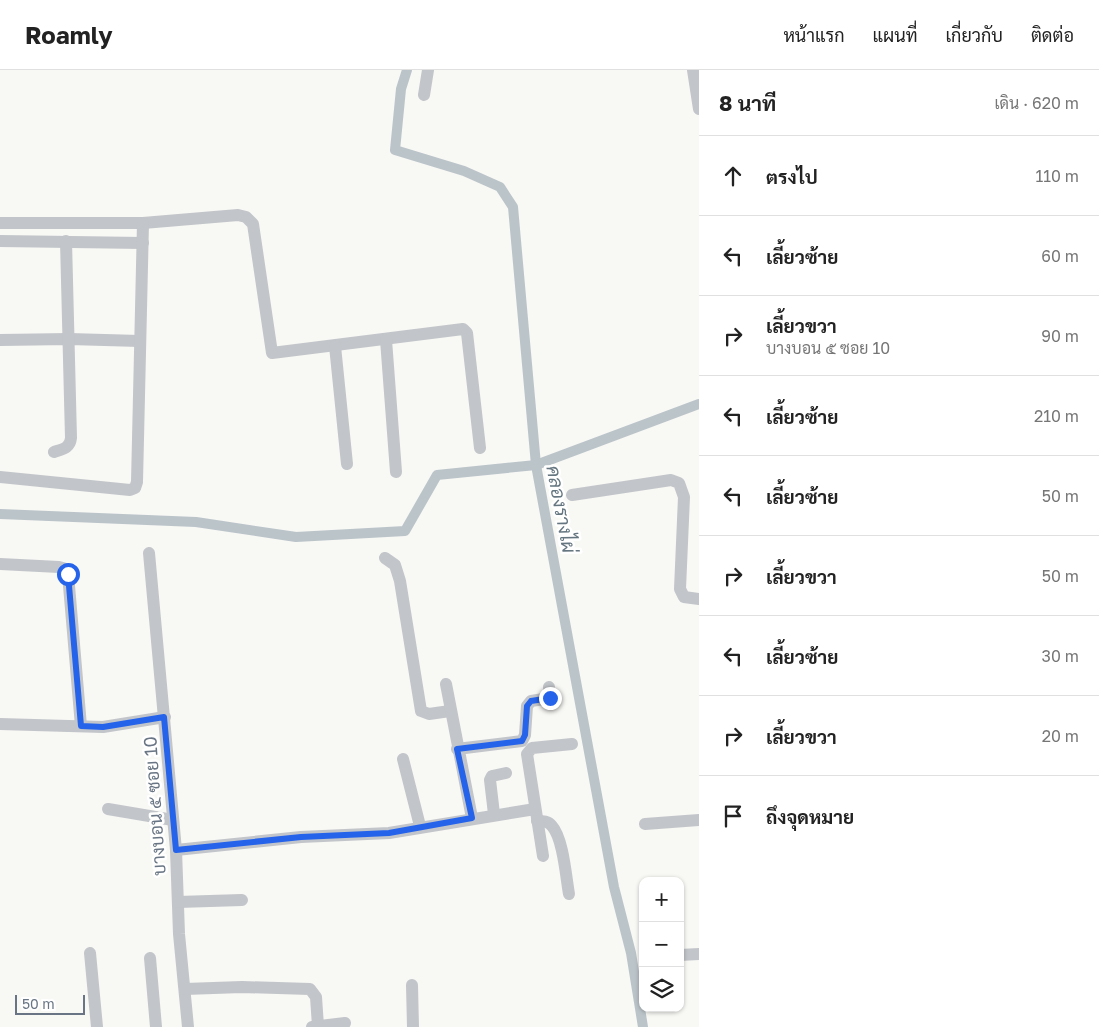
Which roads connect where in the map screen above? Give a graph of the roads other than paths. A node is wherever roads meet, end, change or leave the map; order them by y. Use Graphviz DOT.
graph roads {
  1 [pos="428,70"];
  2 [pos="693,70"];
  3 [pos="424,95"];
  4 [pos="699,109"];
  5 [pos="0,223"];
  6 [pos="143,223"];
  7 [pos="0,241"];
  8 [pos="66,241"];
  9 [pos="143,243"];
  10 [pos="69,339"];
  11 [pos="0,340"];
  12 [pos="386,340"];
  13 [pos="140,342"];
  14 [pos="335,346"];
  15 [pos="480,448"];
  16 [pos="54,452"];
  17 [pos="347,464"];
  18 [pos="396,472"];
  19 [pos="0,477"];
  20 [pos="572,495"];
  21 [pos="149,553"];
  22 [pos="385,558"];
  23 [pos="0,564"];
  24 [pos="699,599"];
  25 [pos="446,684"];
  26 [pos="549,687"];
  27 [pos="450,710"];
  28 [pos="164,717"];
  29 [pos="0,724"];
  30 [pos="81,726"];
  31 [pos="572,744"];
  32 [pos="457,749"];
  33 [pos="403,759"];
  34 [pos="506,773"];
  35 [pos="108,809"];
  36 [pos="494,814"];
  37 [pos="536,815"];
  38 [pos="472,818"];
  39 [pos="173,820"];
  40 [pos="699,820"];
  41 [pos="644,824"];
  42 [pos="420,826"];
  43 [pos="176,850"];
  44 [pos="543,856"];
  45 [pos="569,894"];
  46 [pos="242,900"];
  47 [pos="178,902"];
  48 [pos="90,953"];
  49 [pos="684,954"];
  50 [pos="699,954"];
  51 [pos="150,958"];
  52 [pos="412,986"];
  53 [pos="185,989"];
  54 [pos="345,1023"];
  55 [pos="97,1027"];
  56 [pos="156,1027"];
  57 [pos="188,1027"];
  58 [pos="315,1027"];
  59 [pos="413,1027"];
  1 -- 3 [label="street"];
  2 -- 4 [label="street"];
  5 -- 6 [label="street"];
  6 -- 9 [label="street"];
  6 -- 14 [label="street"];
  7 -- 8 [label="street"];
  8 -- 9 [label="street"];
  8 -- 10 [label="street"];
  9 -- 13 [label="street"];
  10 -- 11 [label="street"];
  10 -- 13 [label="street"];
  10 -- 16 [label="street"];
  12 -- 14 [label="street"];
  12 -- 15 [label="street"];
  12 -- 18 [label="street"];
  13 -- 19 [label="street"];
  14 -- 17 [label="street"];
  20 -- 24 [label="street"];
  21 -- 28 [label="street, บางบอน ๕ ซอย 10"];
  22 -- 27 [label="street"];
  23 -- 30 [label="street"];
  25 -- 27 [label="street"];
  26 -- 32 [label="street"];
  27 -- 32 [label="street"];
  28 -- 30 [label="street"];
  28 -- 39 [label="street, บางบอน ๕ ซอย 10"];
  29 -- 30 [label="street"];
  31 -- 37 [label="street"];
  32 -- 38 [label="street"];
  33 -- 42 [label="street"];
  34 -- 36 [label="street"];
  35 -- 39 [label="street"];
  36 -- 37 [label="street"];
  36 -- 38 [label="street"];
  37 -- 44 [label="street"];
  37 -- 45 [label="street"];
  38 -- 42 [label="street"];
  39 -- 43 [label="street, บางบอน ๕ ซอย 10"];
  40 -- 41 [label="street"];
  42 -- 43 [label="street"];
  43 -- 47 [label="street, บางบอน ๕ ซอย 10"];
  46 -- 47 [label="street"];
  47 -- 53 [label="street, บางบอน ๕ ซอย 10"];
  48 -- 55 [label="street"];
  49 -- 50 [label="street"];
  51 -- 56 [label="street"];
  52 -- 59 [label="street"];
  53 -- 57 [label="street, บางบอน ๕ ซอย 10"];
  53 -- 58 [label="street"];
  54 -- 58 [label="street"];
}
